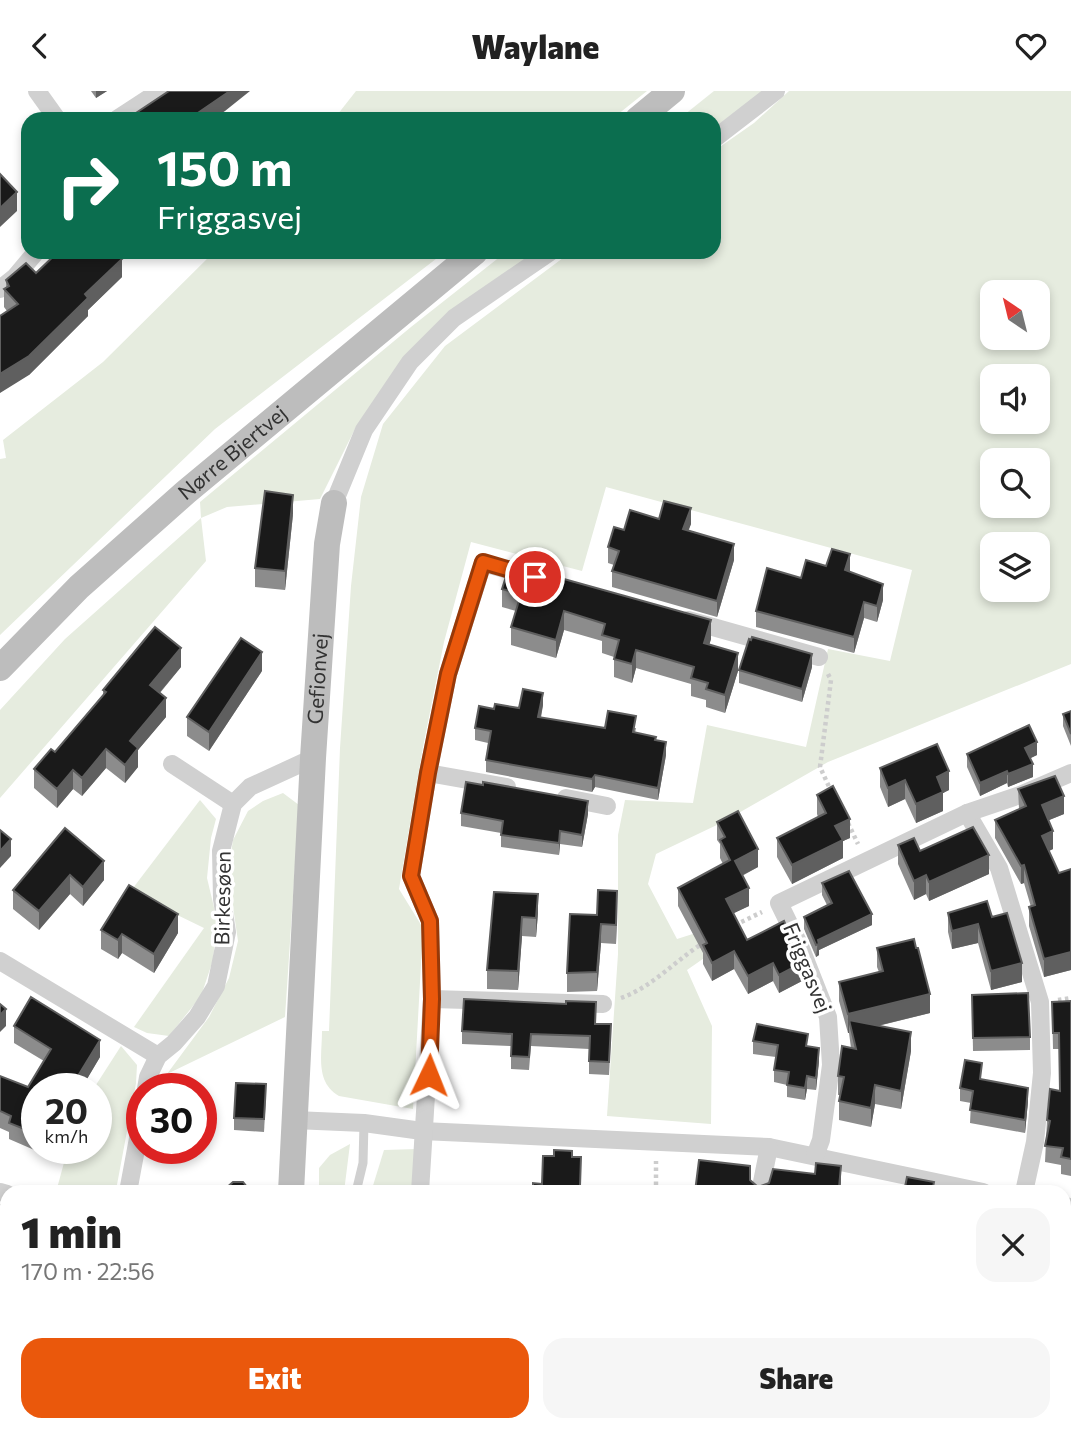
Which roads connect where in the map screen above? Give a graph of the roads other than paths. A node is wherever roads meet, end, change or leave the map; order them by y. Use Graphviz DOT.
graph roads {
  1 [pos="37,91"];
  2 [pos="160,91"];
  3 [pos="672,91"];
  4 [pos="776,91"];
  5 [pos="52,112"];
  6 [pos="128,112"];
  7 [pos="646,112"];
  8 [pos="721,134"];
  9 [pos="30,259"];
  10 [pos="467,259"];
  11 [pos="540,259"];
  12 [pos="0,289"];
  13 [pos="334,503"];
  14 [pos="550,582"];
  15 [pos="671,616"];
  16 [pos="820,657"];
  17 [pos="0,668"];
  18 [pos="313,758"];
  19 [pos="172,764"];
  20 [pos="428,773"];
  21 [pos="1071,773"];
  22 [pos="233,804"];
  23 [pos="607,806"];
  24 [pos="967,813"];
  25 [pos="0,961"];
  26 [pos="432,999"];
  27 [pos="603,1004"];
  28 [pos="158,1056"];
  29 [pos="150,1073"];
  30 [pos="294,1120"];
  31 [pos="364,1123"];
  32 [pos="422,1132"];
  33 [pos="769,1147"];
  34 [pos="815,1156"];
  35 [pos="133,1164"];
  36 [pos="129,1185"];
  37 [pos="291,1185"];
  38 [pos="358,1185"];
  39 [pos="419,1185"];
  40 [pos="761,1185"];
  41 [pos="950,1185"];
  42 [pos="1026,1185"];
  1 -- 5 [label="street"];
  2 -- 6 [label="street"];
  3 -- 7 [label="street"];
  4 -- 8 [label="street"];
  9 -- 12 [label="street"];
  10 -- 17 [label="street, Nørre Bjertvej"];
  11 -- 13 [label="street, Gefionvej"];
  13 -- 18 [label="street, Gefionvej"];
  14 -- 20 [label="street"];
  15 -- 16 [label="street"];
  18 -- 22 [label="street"];
  18 -- 30 [label="street, Gefionvej"];
  19 -- 22 [label="street"];
  20 -- 23 [label="street"];
  20 -- 26 [label="street"];
  21 -- 24 [label="street, Friggasvej"];
  22 -- 28 [label="street, Birkesøen"];
  24 -- 34 [label="street, Friggasvej"];
  24 -- 42 [label="street"];
  25 -- 28 [label="street"];
  26 -- 27 [label="street"];
  26 -- 32 [label="street"];
  28 -- 29 [label="street, Birkesøen"];
  30 -- 31 [label="street"];
  30 -- 37 [label="street, Gefionvej"];
  31 -- 32 [label="street"];
  31 -- 38 [label="lane"];
  32 -- 33 [label="street"];
  32 -- 39 [label="street"];
  33 -- 34 [label="street"];
  33 -- 40 [label="street"];
  34 -- 41 [label="street"];
  35 -- 36 [label="street"];
}
